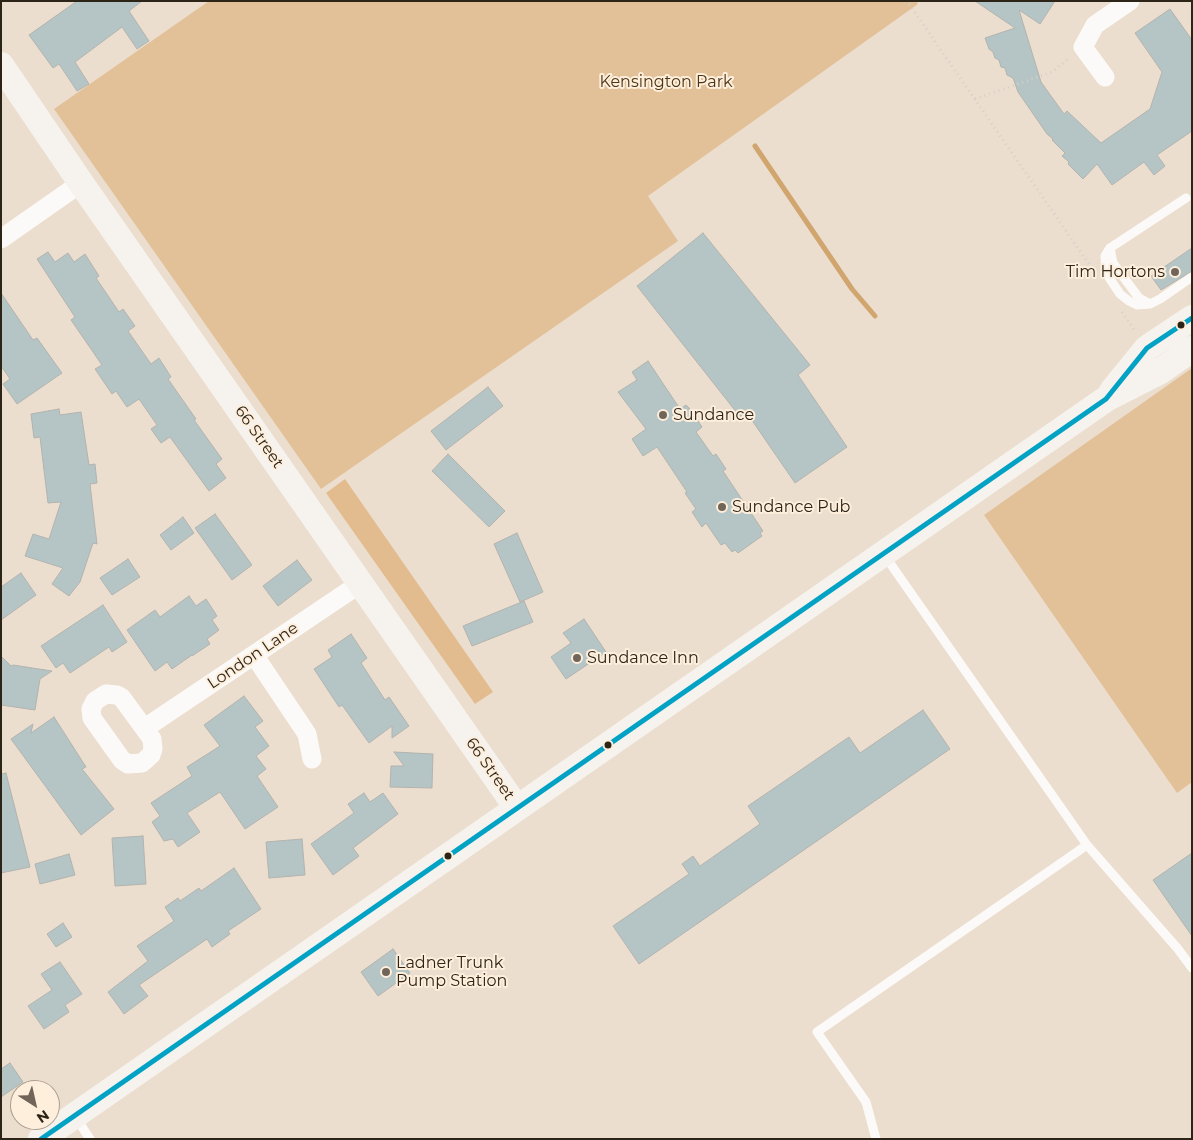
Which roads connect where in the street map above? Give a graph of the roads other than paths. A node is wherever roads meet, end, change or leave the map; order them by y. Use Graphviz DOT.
graph roads {
  1 [pos="1130,1"];
  2 [pos="1,65"];
  3 [pos="1105,77"];
  4 [pos="82,183"];
  5 [pos="1186,198"];
  6 [pos="1,239"];
  7 [pos="1192,277"];
  8 [pos="1192,318"];
  9 [pos="1192,349"];
  10 [pos="1106,399"];
  11 [pos="883,554"];
  12 [pos="361,583"];
  13 [pos="254,655"];
  14 [pos="145,728"];
  15 [pos="312,758"];
  16 [pos="517,808"];
  17 [pos="1087,845"];
  18 [pos="1192,968"];
  19 [pos="74,1116"];
  20 [pos="41,1139"];
  21 [pos="90,1139"];
  22 [pos="876,1139"];
  1 -- 3 [label="street"];
  2 -- 4 [label="main road, 66 Street"];
  4 -- 6 [label="street"];
  4 -- 12 [label="main road, 66 Street"];
  5 -- 7 [label="lane"];
  8 -- 10 [label="main road"];
  9 -- 10 [label="main road"];
  10 -- 11 [label="main road"];
  11 -- 16 [label="main road"];
  11 -- 17 [label="lane"];
  12 -- 13 [label="street, London Lane"];
  12 -- 16 [label="main road, 66 Street"];
  13 -- 14 [label="street, London Lane"];
  13 -- 15 [label="street"];
  16 -- 19 [label="main road"];
  17 -- 18 [label="lane"];
  17 -- 22 [label="lane"];
  19 -- 20 [label="main road"];
  19 -- 21 [label="lane"];
}
